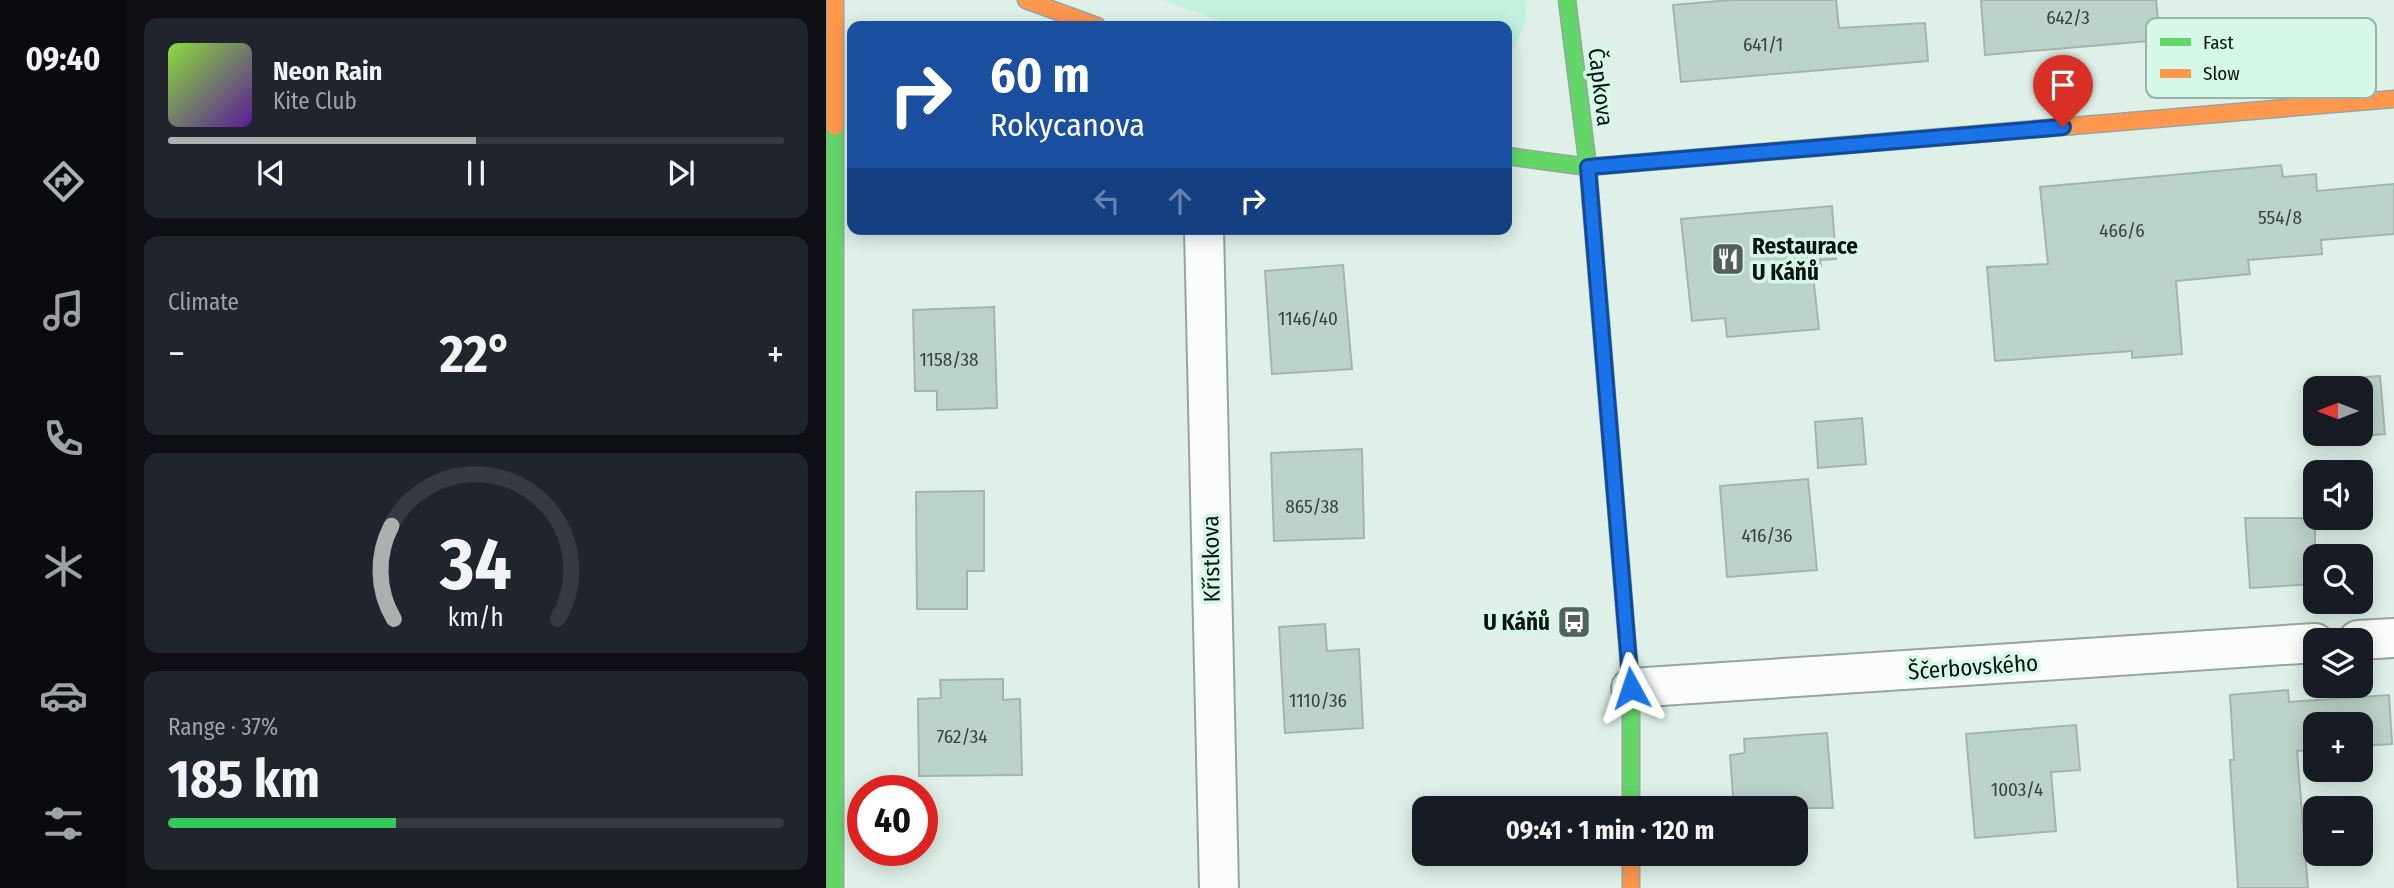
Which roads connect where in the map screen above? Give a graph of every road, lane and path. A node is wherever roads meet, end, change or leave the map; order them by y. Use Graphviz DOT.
graph roads {
  1 [pos="835,0"];
  2 [pos="1026,0"];
  3 [pos="1567,0"];
  4 [pos="1083,21"];
  5 [pos="2394,99"];
  6 [pos="1512,157"];
  7 [pos="1588,167"];
  8 [pos="1204,235"];
  9 [pos="831,330"];
  10 [pos="2394,638"];
  11 [pos="2373,639"];
  12 [pos="2303,644"];
  13 [pos="1631,688"];
  14 [pos="1631,796"];
  15 [pos="1631,866"];
  16 [pos="835,888"];
  17 [pos="1219,888"];
  18 [pos="1631,888"];
  1 -- 9 [label="street"];
  2 -- 4 [label="street"];
  3 -- 7 [label="street, Čapkova"];
  5 -- 7 [label="street"];
  6 -- 7 [label="street"];
  7 -- 13 [label="street, Čapkova"];
  8 -- 17 [label="street, Křístkova"];
  9 -- 16 [label="street"];
  10 -- 11 [label="street"];
  12 -- 13 [label="street, Ščerbovského"];
  13 -- 14 [label="street, Čapkova"];
  15 -- 18 [label="street"];
}
